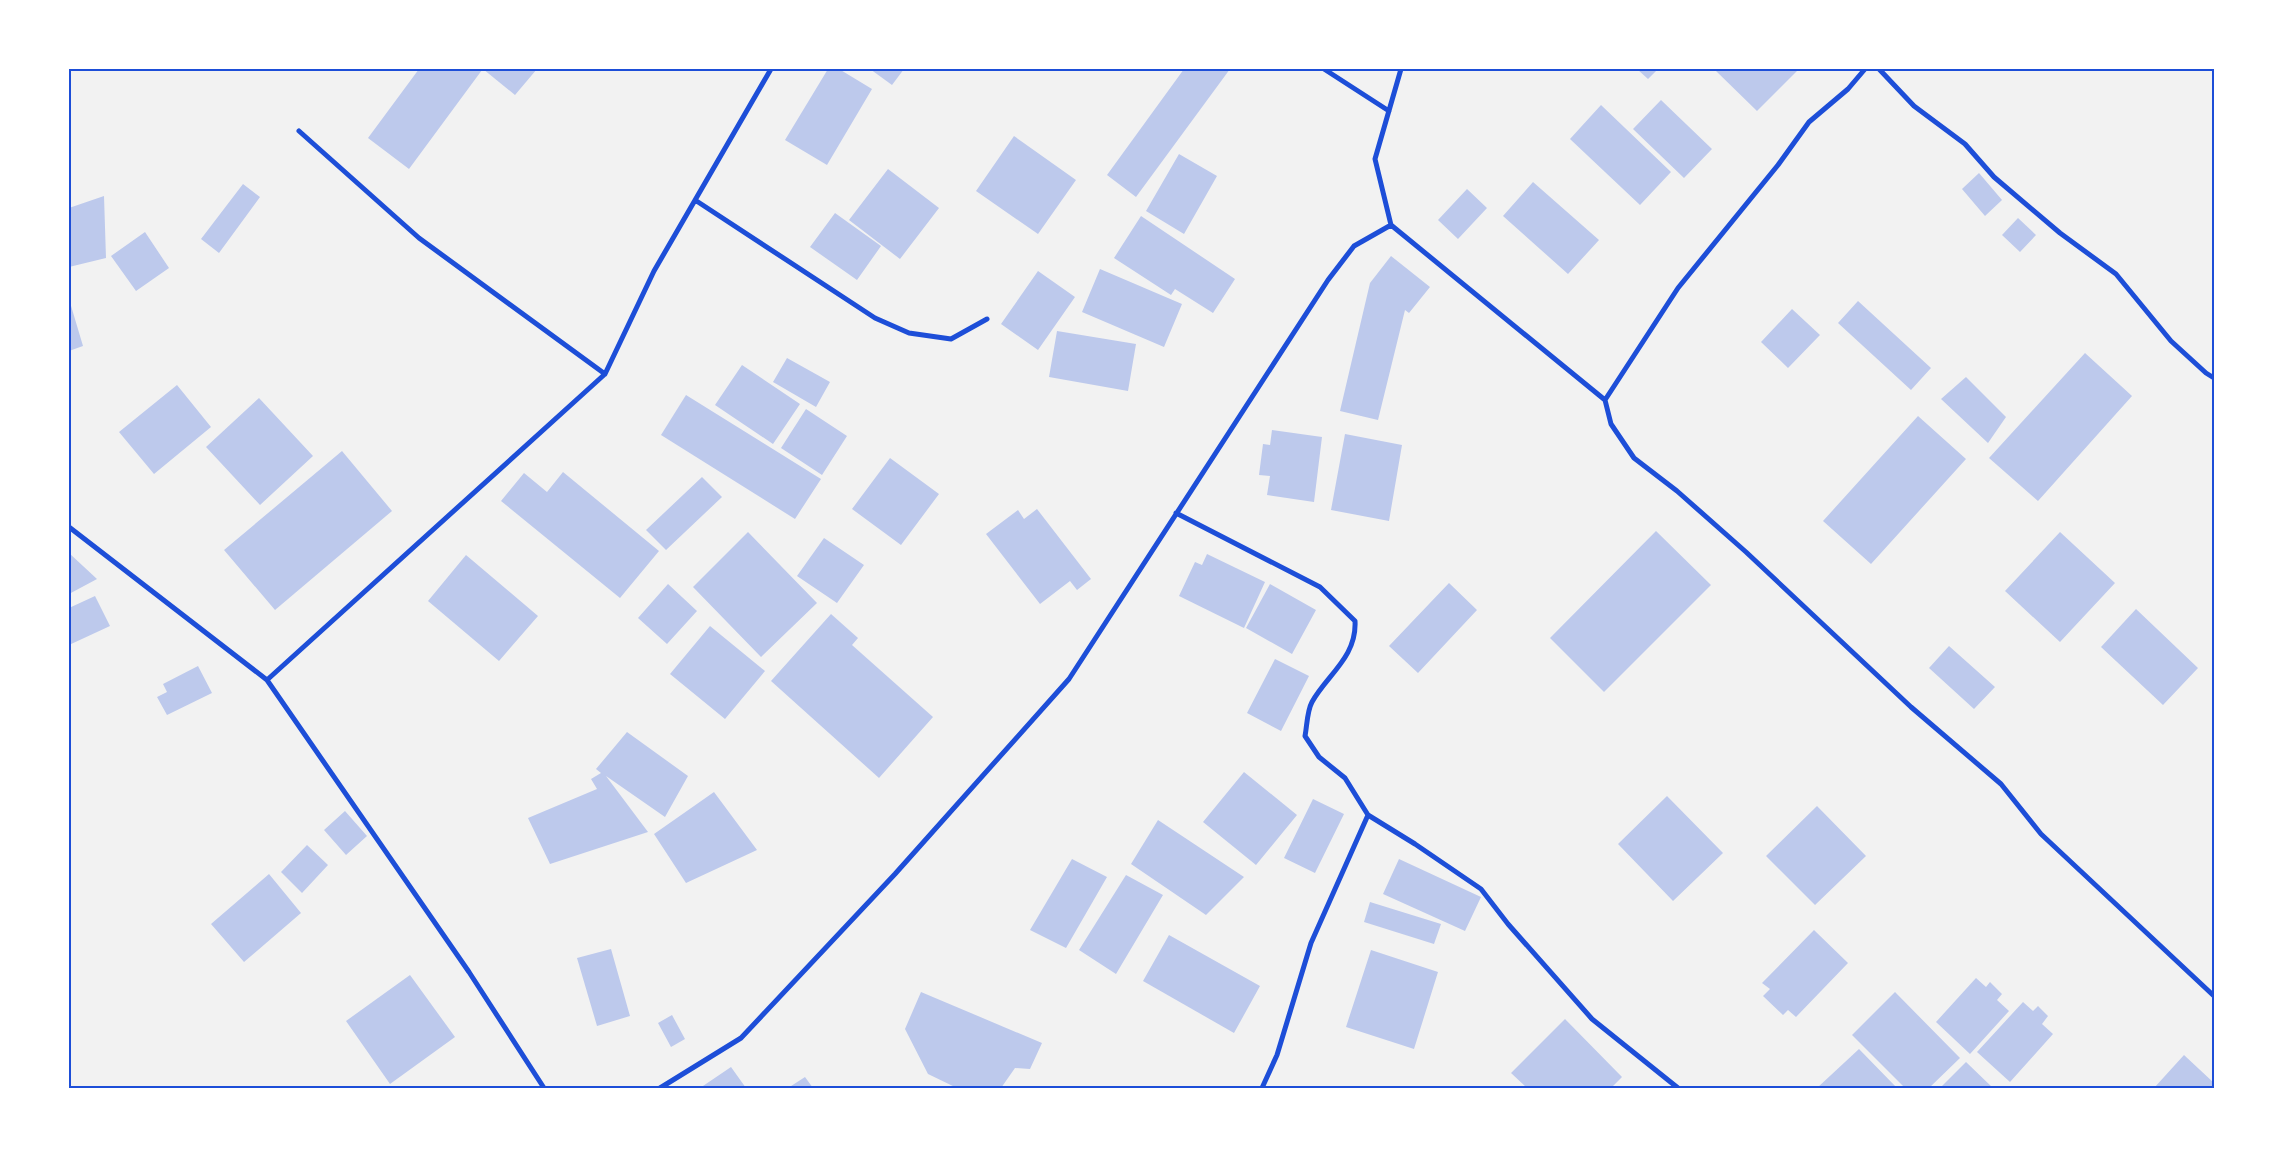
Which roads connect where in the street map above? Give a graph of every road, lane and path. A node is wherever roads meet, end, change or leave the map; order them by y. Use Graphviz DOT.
graph roads {
  1 [pos="771,69"];
  2 [pos="1324,69"];
  3 [pos="1401,69"];
  4 [pos="1865,69"];
  5 [pos="1879,69"];
  6 [pos="1389,111"];
  7 [pos="299,131"];
  8 [pos="695,200"];
  9 [pos="1391,225"];
  10 [pos="987,319"];
  11 [pos="605,374"];
  12 [pos="2214,378"];
  13 [pos="1605,400"];
  14 [pos="1176,513"];
  15 [pos="69,527"];
  16 [pos="267,680"];
  17 [pos="1368,815"];
  18 [pos="2214,996"];
  19 [pos="544,1088"];
  20 [pos="660,1088"];
  21 [pos="1262,1088"];
  22 [pos="1678,1088"];
  1 -- 8 [label="street"];
  2 -- 6 [label="street"];
  3 -- 6 [label="street"];
  4 -- 13 [label="street"];
  5 -- 12 [label="street"];
  6 -- 9 [label="street"];
  7 -- 11 [label="street"];
  8 -- 10 [label="street"];
  8 -- 11 [label="street"];
  9 -- 13 [label="street"];
  9 -- 14 [label="street"];
  11 -- 16 [label="street"];
  13 -- 18 [label="street"];
  14 -- 17 [label="street"];
  14 -- 20 [label="street"];
  15 -- 16 [label="street"];
  16 -- 19 [label="street"];
  17 -- 21 [label="street"];
  17 -- 22 [label="street"];
}
